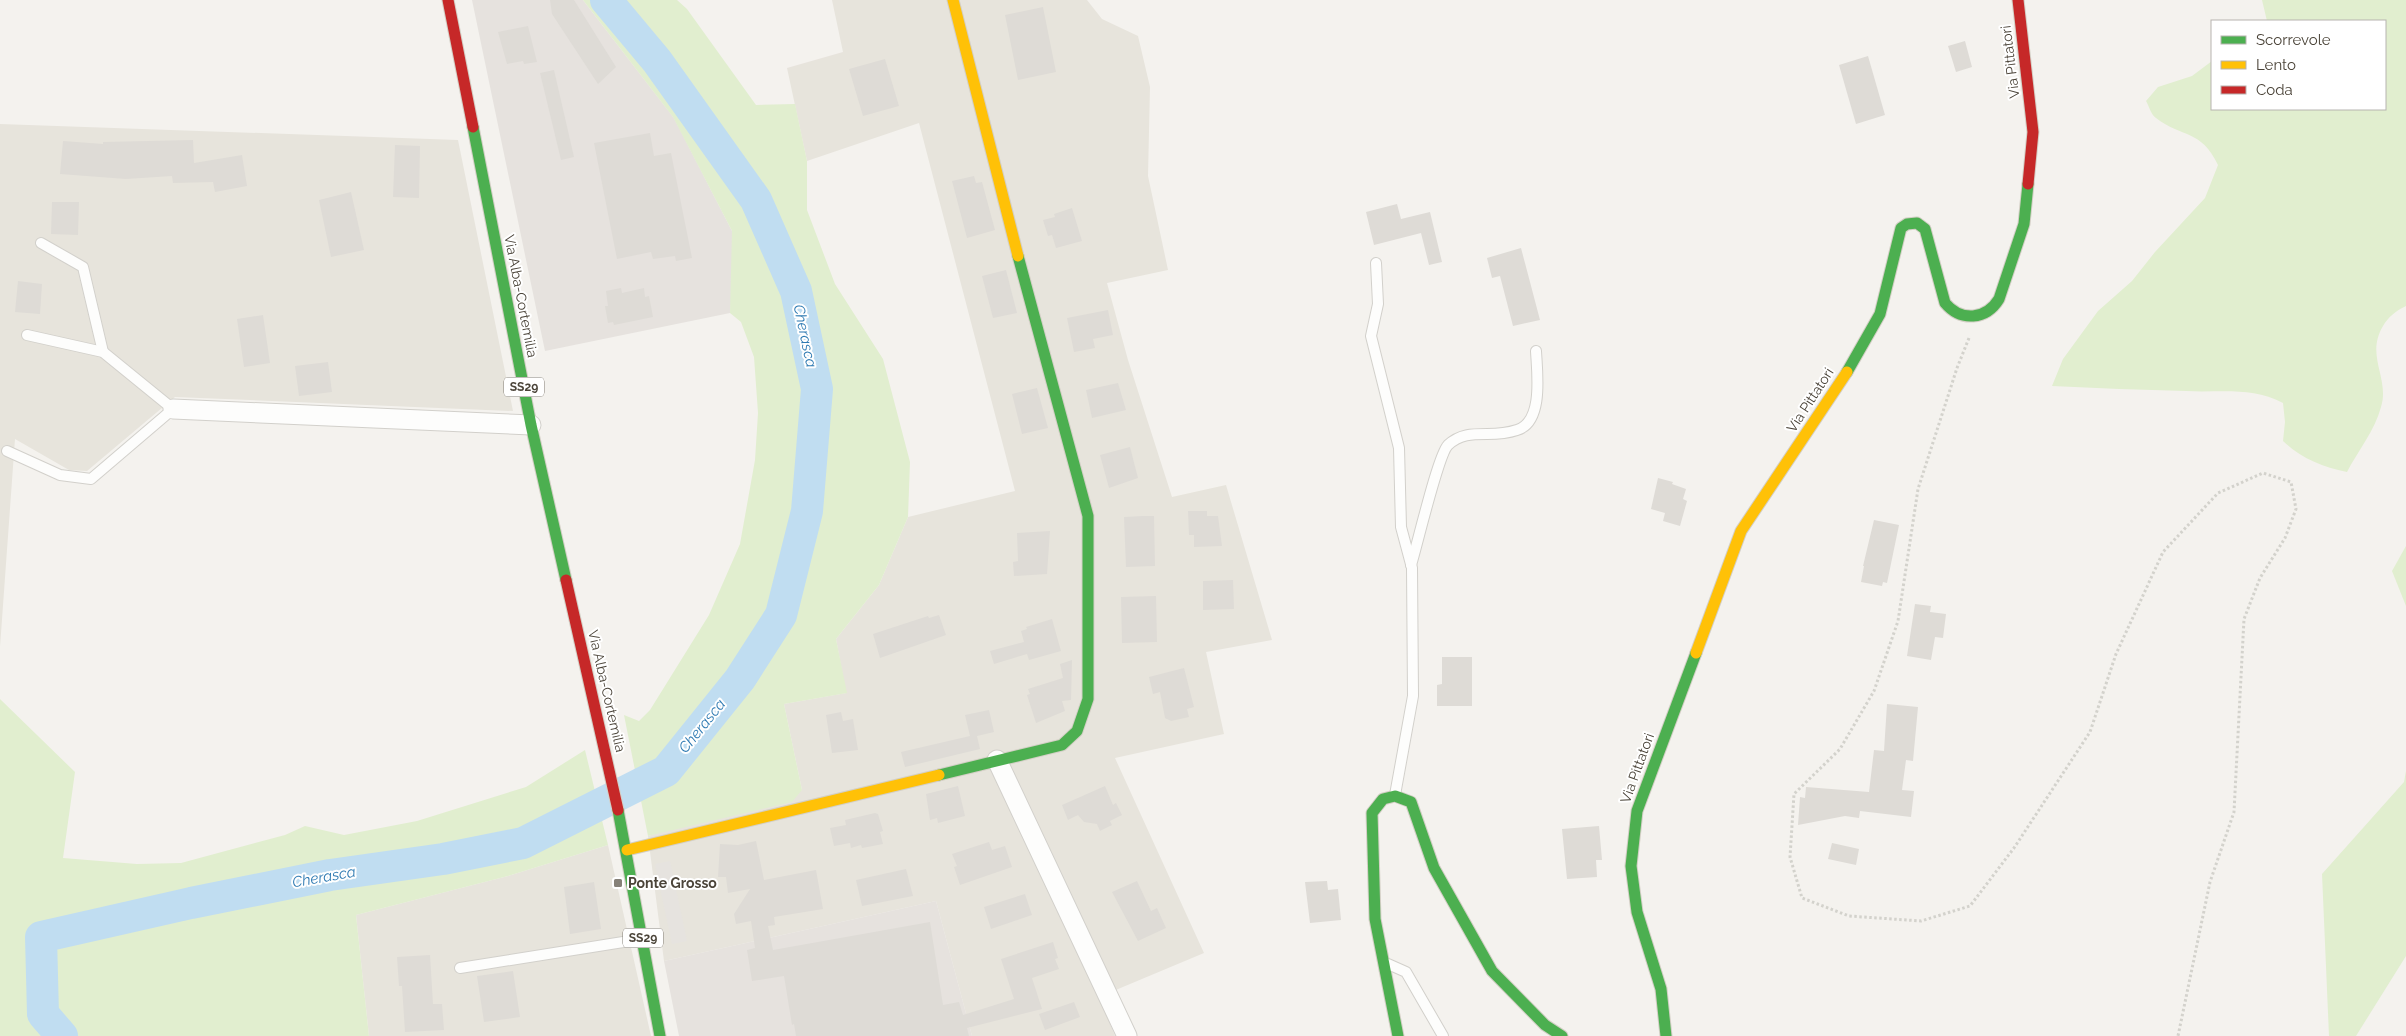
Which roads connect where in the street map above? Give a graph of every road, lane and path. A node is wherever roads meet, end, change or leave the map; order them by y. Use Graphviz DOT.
graph roads {
  1 [pos="448,0"];
  2 [pos="953,0"];
  3 [pos="2018,0"];
  4 [pos="40,243"];
  5 [pos="1376,263"];
  6 [pos="1978,316"];
  7 [pos="27,335"];
  8 [pos="1536,351"];
  9 [pos="103,352"];
  10 [pos="173,409"];
  11 [pos="532,425"];
  12 [pos="7,451"];
  13 [pos="1411,566"];
  14 [pos="997,760"];
  15 [pos="1395,796"];
  16 [pos="626,845"];
  17 [pos="643,938"];
  18 [pos="1382,961"];
  19 [pos="460,968"];
  20 [pos="660,1036"];
  21 [pos="1127,1036"];
  22 [pos="1398,1036"];
  23 [pos="1443,1036"];
  24 [pos="1562,1036"];
  25 [pos="1666,1036"];
  26 [pos="2178,1036"];
  1 -- 11 [label="street, Via Alba-Cortemilia / SS29"];
  2 -- 14 [label="street"];
  3 -- 6 [label="street, Via Pittatori"];
  4 -- 9 [label="lane"];
  5 -- 13 [label="lane"];
  6 -- 25 [label="street, Via Pittatori"];
  6 -- 26 [label="path"];
  7 -- 9 [label="lane"];
  8 -- 13 [label="lane"];
  9 -- 10 [label="lane"];
  10 -- 11 [label="street"];
  10 -- 12 [label="lane"];
  11 -- 16 [label="street, Via Alba-Cortemilia / SS29"];
  13 -- 15 [label="lane"];
  14 -- 16 [label="street"];
  14 -- 21 [label="street"];
  15 -- 18 [label="street"];
  15 -- 24 [label="street"];
  16 -- 17 [label="street, SS29"];
  17 -- 19 [label="lane"];
  17 -- 20 [label="street, SS29"];
  18 -- 22 [label="street"];
  18 -- 23 [label="lane"];
}
